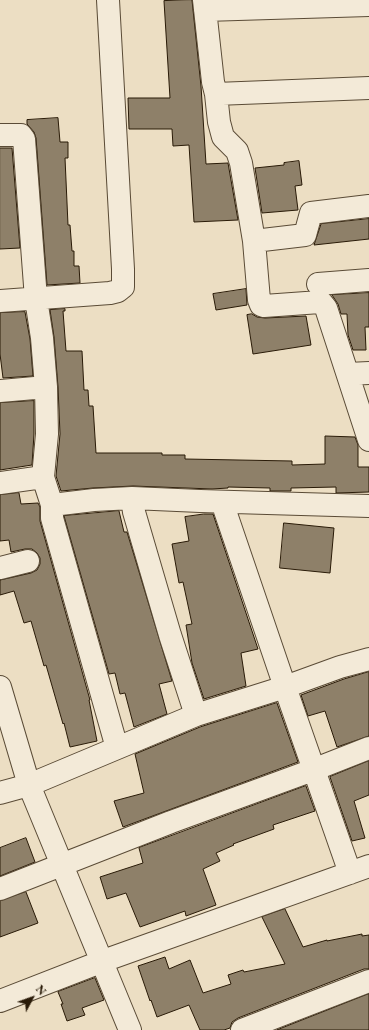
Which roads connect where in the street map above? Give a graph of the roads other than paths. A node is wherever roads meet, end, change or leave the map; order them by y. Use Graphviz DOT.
graph roads {
  1 [pos="108,0"];
  2 [pos="204,5"];
  3 [pos="369,5"];
  4 [pos="369,88"];
  5 [pos="216,94"];
  6 [pos="0,136"];
  7 [pos="369,206"];
  8 [pos="254,241"];
  9 [pos="369,280"];
  10 [pos="316,285"];
  11 [pos="36,299"];
  12 [pos="0,301"];
  13 [pos="369,373"];
  14 [pos="348,374"];
  15 [pos="46,387"];
  16 [pos="0,391"];
  17 [pos="369,440"];
  18 [pos="43,477"];
  19 [pos="0,483"];
  20 [pos="132,498"];
  21 [pos="222,502"];
  22 [pos="52,505"];
  23 [pos="369,506"];
  24 [pos="28,561"];
  25 [pos="0,568"];
  26 [pos="369,659"];
  27 [pos="0,686"];
  28 [pos="285,687"];
  29 [pos="196,715"];
  30 [pos="117,748"];
  31 [pos="369,748"];
  32 [pos="313,770"];
  33 [pos="29,785"];
  34 [pos="0,793"];
  35 [pos="63,865"];
  36 [pos="359,870"];
  37 [pos="0,889"];
  38 [pos="103,961"];
  39 [pos="369,981"];
  40 [pos="0,1001"];
  41 [pos="130,1030"];
  42 [pos="242,1030"];
  1 -- 11 [label="street"];
  2 -- 3 [label="street"];
  2 -- 5 [label="street"];
  4 -- 5 [label="street"];
  5 -- 8 [label="street"];
  6 -- 11 [label="street"];
  7 -- 8 [label="street"];
  8 -- 10 [label="street"];
  9 -- 10 [label="street"];
  10 -- 14 [label="street"];
  11 -- 12 [label="street"];
  11 -- 15 [label="street"];
  13 -- 14 [label="street"];
  14 -- 17 [label="street"];
  15 -- 16 [label="street"];
  15 -- 18 [label="street"];
  18 -- 19 [label="street"];
  18 -- 22 [label="street"];
  20 -- 21 [label="street"];
  20 -- 22 [label="street"];
  20 -- 29 [label="street"];
  21 -- 23 [label="street"];
  21 -- 28 [label="street"];
  22 -- 30 [label="street"];
  24 -- 25 [label="street"];
  26 -- 28 [label="street"];
  27 -- 33 [label="street"];
  28 -- 29 [label="street"];
  28 -- 32 [label="street"];
  29 -- 30 [label="street"];
  30 -- 33 [label="street"];
  31 -- 32 [label="street"];
  32 -- 35 [label="street"];
  32 -- 36 [label="street"];
  33 -- 34 [label="street"];
  33 -- 35 [label="street"];
  35 -- 37 [label="street"];
  35 -- 38 [label="street"];
  36 -- 38 [label="street"];
  38 -- 40 [label="street"];
  38 -- 41 [label="street"];
  39 -- 42 [label="street"];
}
